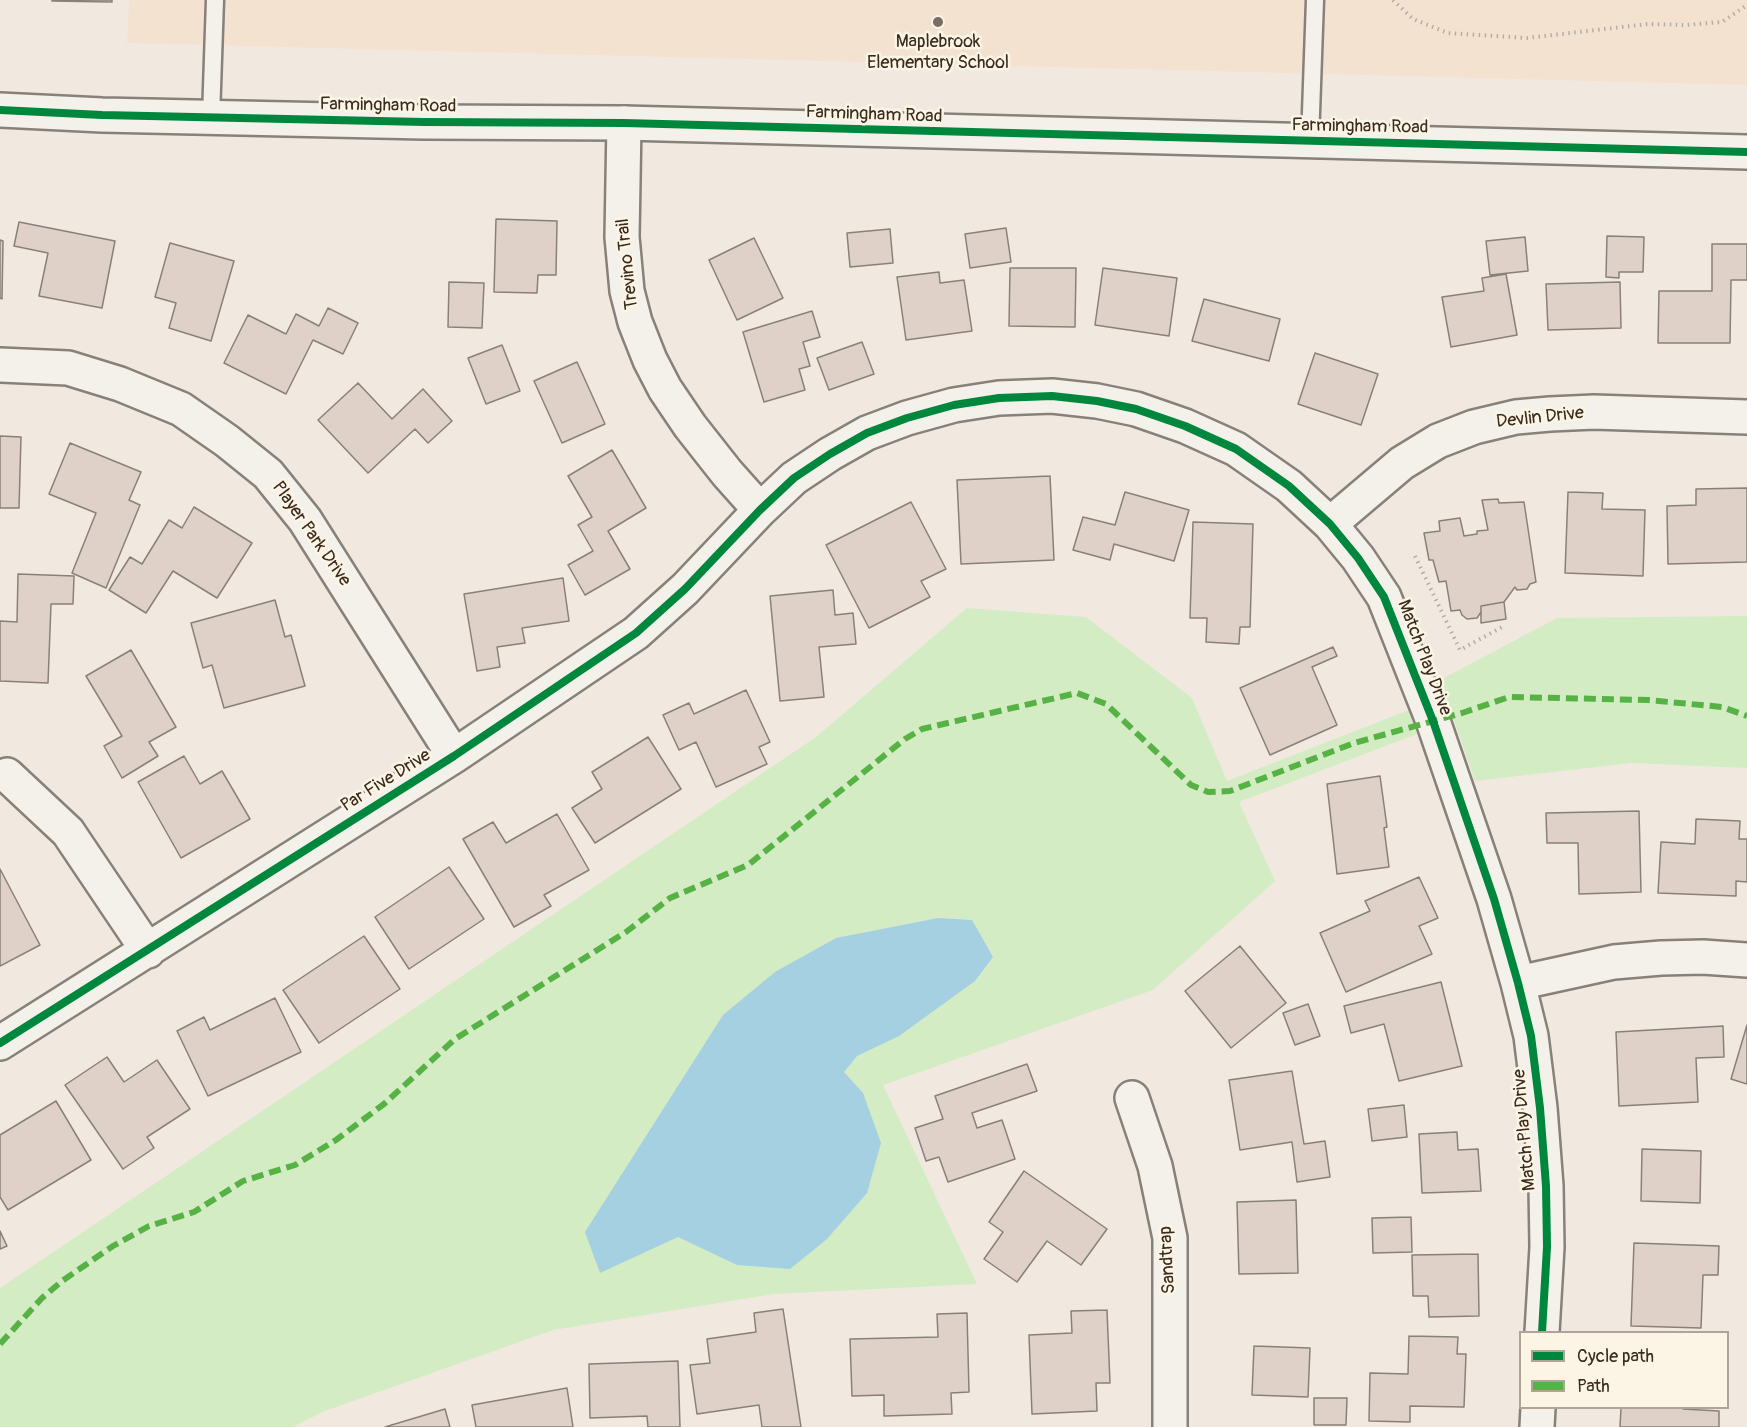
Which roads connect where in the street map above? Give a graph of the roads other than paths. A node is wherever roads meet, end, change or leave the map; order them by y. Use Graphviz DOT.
graph roads {
  1 [pos="215,0"];
  2 [pos="1316,0"];
  3 [pos="0,110"];
  4 [pos="211,117"];
  5 [pos="624,123"];
  6 [pos="1310,141"];
  7 [pos="1747,152"];
  8 [pos="0,365"];
  9 [pos="1747,417"];
  10 [pos="760,510"];
  11 [pos="1329,524"];
  12 [pos="454,756"];
  13 [pos="7,775"];
  14 [pos="148,951"];
  15 [pos="1747,960"];
  16 [pos="1518,983"];
  17 [pos="0,1043"];
  18 [pos="1132,1098"];
  19 [pos="1542,1331"];
  20 [pos="1539,1409"];
  21 [pos="1170,1427"];
  22 [pos="1538,1427"];
  1 -- 4 [label="lane"];
  2 -- 6 [label="lane"];
  3 -- 4 [label="street, Farmingham Road"];
  4 -- 5 [label="street, Farmingham Road"];
  5 -- 6 [label="street, Farmingham Road"];
  5 -- 10 [label="street, Trevino Trail"];
  6 -- 7 [label="street, Farmingham Road"];
  8 -- 12 [label="street, Player Park Drive"];
  9 -- 11 [label="street, Devlin Drive"];
  10 -- 11 [label="street, Match Play Drive"];
  10 -- 12 [label="street, Par Five Drive"];
  11 -- 16 [label="street, Match Play Drive"];
  12 -- 14 [label="street, Par Five Drive"];
  13 -- 14 [label="street"];
  14 -- 17 [label="street, Par Five Drive"];
  15 -- 16 [label="street"];
  16 -- 19 [label="street, Match Play Drive"];
  18 -- 21 [label="street, Sandtrap"];
  20 -- 22 [label="street"];
}
